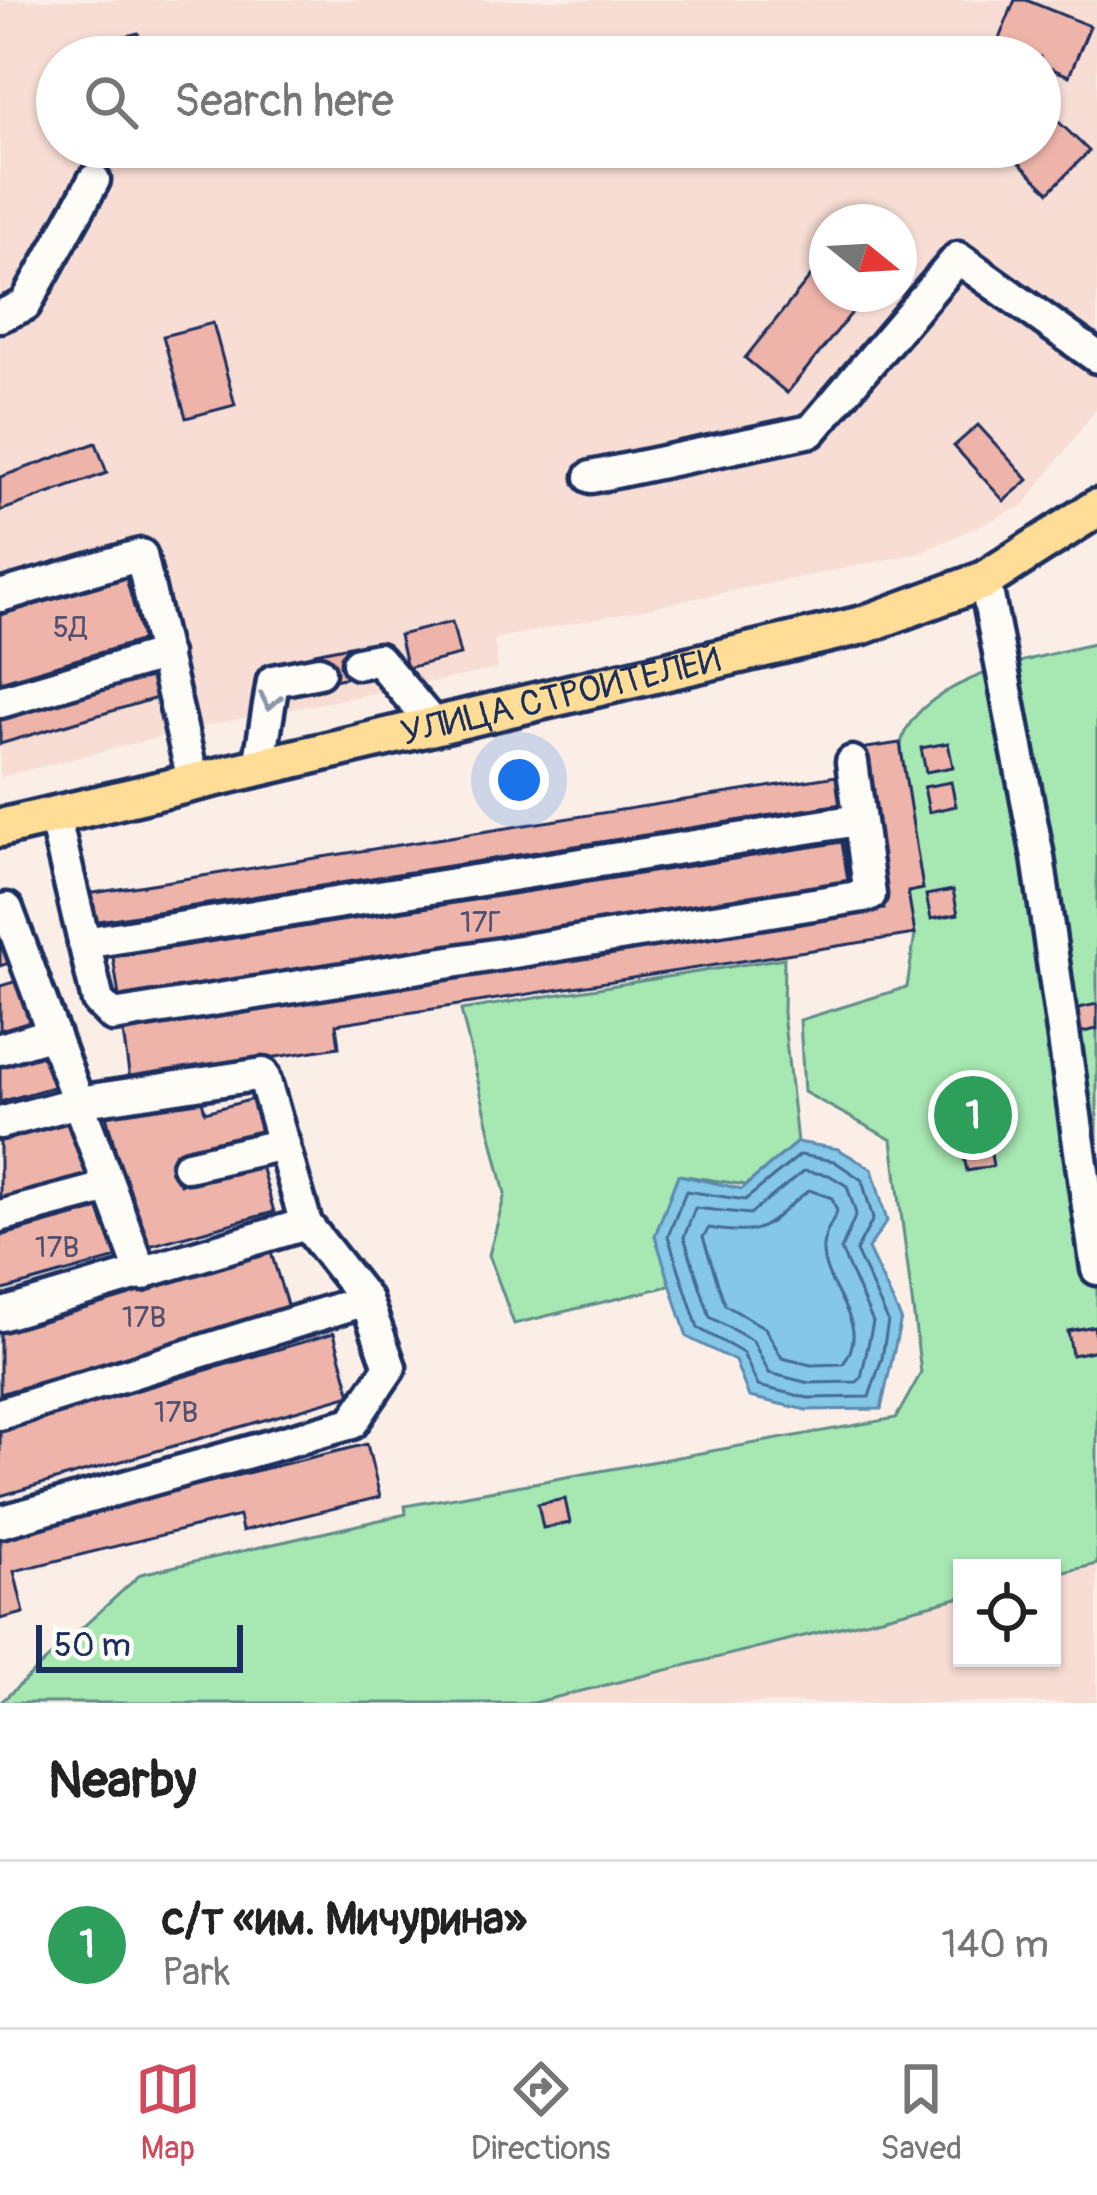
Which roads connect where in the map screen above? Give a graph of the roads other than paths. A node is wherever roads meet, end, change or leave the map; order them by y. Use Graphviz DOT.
graph roads {
  1 [pos="94,180"];
  2 [pos="0,316"];
  3 [pos="1097,356"];
  4 [pos="591,477"];
  5 [pos="1097,509"];
  6 [pos="985,580"];
  7 [pos="0,596"];
  8 [pos="165,654"];
  9 [pos="358,663"];
  10 [pos="319,671"];
  11 [pos="0,702"];
  12 [pos="436,728"];
  13 [pos="852,762"];
  14 [pos="259,767"];
  15 [pos="193,780"];
  16 [pos="54,815"];
  17 [pos="858,820"];
  18 [pos="0,828"];
  19 [pos="8,909"];
  20 [pos="84,944"];
  21 [pos="14,972"];
  22 [pos="52,1033"];
  23 [pos="0,1049"];
  24 [pos="78,1102"];
  25 [pos="0,1123"];
  26 [pos="284,1144"];
  27 [pos="188,1166"];
  28 [pos="109,1187"];
  29 [pos="0,1216"];
  30 [pos="306,1224"];
  31 [pos="1097,1269"];
  32 [pos="142,1275"];
  33 [pos="366,1300"];
  34 [pos="0,1315"];
  35 [pos="0,1414"];
  36 [pos="0,1522"];
  1 -- 2 [label="lane"];
  3 -- 4 [label="lane"];
  5 -- 6 [label="main road, УЛИЦА СТРОИТЕЛЕЙ"];
  6 -- 12 [label="main road, УЛИЦА СТРОИТЕЛЕЙ"];
  6 -- 31 [label="lane"];
  7 -- 8 [label="lane"];
  8 -- 11 [label="lane"];
  8 -- 15 [label="lane"];
  9 -- 12 [label="lane"];
  10 -- 14 [label="lane, one-way"];
  12 -- 14 [label="main road, УЛИЦА СТРОИТЕЛЕЙ"];
  13 -- 17 [label="lane"];
  14 -- 15 [label="main road, УЛИЦА СТРОИТЕЛЕЙ"];
  15 -- 16 [label="main road, УЛИЦА СТРОИТЕЛЕЙ"];
  16 -- 18 [label="main road, УЛИЦА СТРОИТЕЛЕЙ"];
  16 -- 20 [label="lane"];
  17 -- 20 [label="lane"];
  17 -- 20 [label="lane"];
  19 -- 21 [label="lane"];
  21 -- 22 [label="lane"];
  22 -- 23 [label="lane"];
  22 -- 24 [label="lane"];
  24 -- 25 [label="lane"];
  24 -- 26 [label="lane"];
  24 -- 28 [label="lane"];
  26 -- 27 [label="lane"];
  26 -- 30 [label="lane"];
  28 -- 29 [label="lane"];
  28 -- 32 [label="lane"];
  30 -- 32 [label="lane"];
  30 -- 33 [label="lane"];
  32 -- 34 [label="lane"];
  33 -- 35 [label="lane"];
  33 -- 36 [label="lane"];
}
